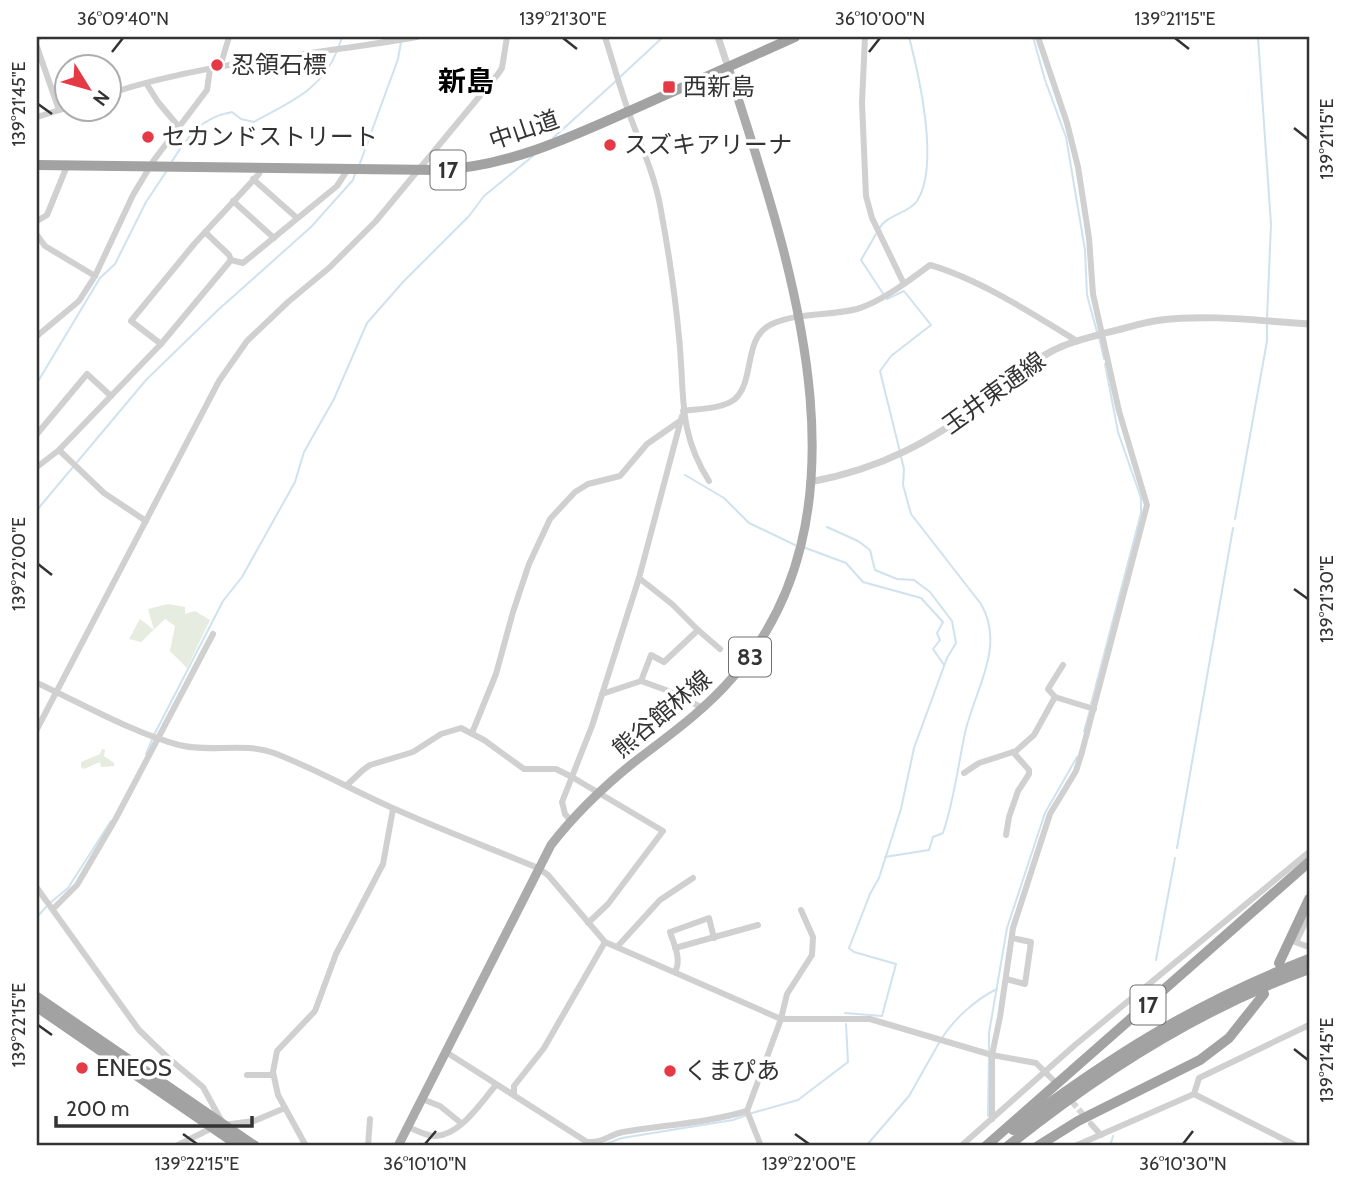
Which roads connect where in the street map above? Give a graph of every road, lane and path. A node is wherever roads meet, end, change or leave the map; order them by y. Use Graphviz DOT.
graph roads {
  1 [pos="417,37"];
  2 [pos="507,37"];
  3 [pos="605,37"];
  4 [pos="718,37"];
  5 [pos="795,37"];
  6 [pos="865,37"];
  7 [pos="1038,37"];
  8 [pos="228,38"];
  9 [pos="37,47"];
  10 [pos="220,67"];
  11 [pos="728,67"];
  12 [pos="210,69"];
  13 [pos="52,83"];
  14 [pos="146,83"];
  15 [pos="122,90"];
  16 [pos="628,111"];
  17 [pos="179,127"];
  18 [pos="37,165"];
  19 [pos="67,166"];
  20 [pos="151,166"];
  21 [pos="261,167"];
  22 [pos="354,169"];
  23 [pos="420,170"];
  24 [pos="253,179"];
  25 [pos="233,201"];
  26 [pos="297,218"];
  27 [pos="37,220"];
  28 [pos="205,232"];
  29 [pos="37,235"];
  30 [pos="274,238"];
  31 [pos="231,260"];
  32 [pos="95,276"];
  33 [pos="904,284"];
  34 [pos="799,317"];
  35 [pos="1309,324"];
  36 [pos="1100,335"];
  37 [pos="37,336"];
  38 [pos="1077,341"];
  39 [pos="160,344"];
  40 [pos="111,396"];
  41 [pos="682,411"];
  42 [pos="681,420"];
  43 [pos="37,434"];
  44 [pos="59,450"];
  45 [pos="37,467"];
  46 [pos="709,481"];
  47 [pos="810,482"];
  48 [pos="146,521"];
  49 [pos="639,578"];
  50 [pos="698,630"];
  51 [pos="213,634"];
  52 [pos="720,649"];
  53 [pos="1063,665"];
  54 [pos="640,681"];
  55 [pos="37,683"];
  56 [pos="57,692"];
  57 [pos="602,694"];
  58 [pos="1055,696"];
  59 [pos="703,708"];
  60 [pos="1091,708"];
  61 [pos="37,729"];
  62 [pos="472,733"];
  63 [pos="158,738"];
  64 [pos="1013,752"];
  65 [pos="964,773"];
  66 [pos="572,777"];
  67 [pos="347,785"];
  68 [pos="598,793"];
  69 [pos="393,808"];
  70 [pos="570,820"];
  71 [pos="1006,835"];
  72 [pos="1309,852"];
  73 [pos="1309,862"];
  74 [pos="538,868"];
  75 [pos="693,878"];
  76 [pos="37,888"];
  77 [pos="1309,899"];
  78 [pos="51,906"];
  79 [pos="802,910"];
  80 [pos="1309,915"];
  81 [pos="588,923"];
  82 [pos="758,925"];
  83 [pos="714,938"];
  84 [pos="1012,938"];
  85 [pos="1293,941"];
  86 [pos="606,942"];
  87 [pos="1309,944"];
  88 [pos="617,947"];
  89 [pos="675,948"];
  90 [pos="1309,959"];
  91 [pos="1279,963"];
  92 [pos="1309,969"];
  93 [pos="675,972"];
  94 [pos="1006,979"];
  95 [pos="1265,994"];
  96 [pos="37,997"];
  97 [pos="37,1007"];
  98 [pos="781,1019"];
  99 [pos="1309,1024"];
  100 [pos="446,1052"];
  101 [pos="991,1055"];
  102 [pos="1046,1071"];
  103 [pos="247,1075"];
  104 [pos="273,1075"];
  105 [pos="1054,1081"];
  106 [pos="496,1084"];
  107 [pos="1194,1094"];
  108 [pos="513,1095"];
  109 [pos="422,1099"];
  110 [pos="285,1108"];
  111 [pos="748,1114"];
  112 [pos="370,1119"];
  113 [pos="992,1119"];
  114 [pos="461,1123"];
  115 [pos="1091,1124"];
  116 [pos="408,1127"];
  117 [pos="219,1129"];
  118 [pos="1101,1135"];
  119 [pos="237,1145"];
  120 [pos="176,1146"];
  121 [pos="255,1146"];
  122 [pos="306,1146"];
  123 [pos="368,1146"];
  124 [pos="398,1146"];
  125 [pos="761,1146"];
  126 [pos="961,1146"];
  127 [pos="986,1146"];
  128 [pos="994,1146"];
  129 [pos="1008,1146"];
  130 [pos="1038,1146"];
  131 [pos="1075,1146"];
  132 [pos="1297,1146"];
  1 -- 10 [label="street"];
  2 -- 23 [label="street"];
  3 -- 16 [label="street"];
  4 -- 11 [label="street"];
  5 -- 11 [label="highway, 中山道 / 17"];
  6 -- 33 [label="street"];
  7 -- 36 [label="street"];
  8 -- 10 [label="street"];
  9 -- 13 [label="street"];
  10 -- 12 [label="street"];
  11 -- 16 [label="highway, 中山道 / 17"];
  11 -- 34 [label="main road, 熊谷館林線 / 83"];
  12 -- 14 [label="street"];
  12 -- 17 [label="street"];
  14 -- 15 [label="street"];
  14 -- 17 [label="street"];
  16 -- 23 [label="highway, 中山道 / 17"];
  16 -- 41 [label="street"];
  17 -- 20 [label="street"];
  18 -- 19 [label="highway, 中山道 / 17"];
  19 -- 20 [label="highway, 中山道 / 17"];
  19 -- 27 [label="street"];
  20 -- 21 [label="highway, 中山道 / 17"];
  20 -- 32 [label="street"];
  21 -- 22 [label="highway, 中山道 / 17"];
  21 -- 24 [label="street"];
  22 -- 23 [label="highway, 中山道 / 17"];
  22 -- 26 [label="street"];
  23 -- 48 [label="street"];
  24 -- 25 [label="street"];
  24 -- 26 [label="street"];
  25 -- 28 [label="street"];
  25 -- 30 [label="street"];
  26 -- 30 [label="street"];
  28 -- 31 [label="street"];
  28 -- 39 [label="street"];
  29 -- 32 [label="street"];
  30 -- 31 [label="street"];
  31 -- 39 [label="street"];
  32 -- 37 [label="street"];
  33 -- 34 [label="street"];
  33 -- 38 [label="street"];
  34 -- 41 [label="street"];
  34 -- 47 [label="main road, 熊谷館林線 / 83"];
  35 -- 36 [label="street, 玉井東通線"];
  36 -- 38 [label="street, 玉井東通線"];
  36 -- 60 [label="street"];
  38 -- 47 [label="street, 玉井東通線"];
  39 -- 40 [label="street"];
  40 -- 43 [label="street"];
  40 -- 44 [label="street"];
  41 -- 42 [label="street"];
  41 -- 46 [label="street"];
  42 -- 49 [label="street"];
  42 -- 62 [label="street"];
  44 -- 45 [label="street"];
  44 -- 48 [label="street"];
  47 -- 59 [label="main road, 熊谷館林線 / 83"];
  48 -- 56 [label="street"];
  49 -- 50 [label="street"];
  49 -- 57 [label="street"];
  50 -- 52 [label="street"];
  50 -- 54 [label="street"];
  51 -- 63 [label="street"];
  53 -- 58 [label="street"];
  54 -- 57 [label="street"];
  54 -- 59 [label="street"];
  55 -- 56 [label="street"];
  56 -- 61 [label="street"];
  56 -- 63 [label="street"];
  57 -- 66 [label="street"];
  58 -- 60 [label="street"];
  58 -- 64 [label="street"];
  59 -- 68 [label="main road, 熊谷館林線 / 83"];
  60 -- 84 [label="street"];
  62 -- 66 [label="street"];
  62 -- 67 [label="street"];
  63 -- 67 [label="street"];
  63 -- 78 [label="street"];
  64 -- 65 [label="street"];
  64 -- 71 [label="street"];
  66 -- 68 [label="street"];
  66 -- 70 [label="street"];
  67 -- 69 [label="street"];
  68 -- 70 [label="main road, 熊谷館林線 / 83"];
  68 -- 81 [label="street"];
  69 -- 74 [label="street"];
  69 -- 104 [label="street"];
  70 -- 74 [label="main road, 熊谷館林線 / 83"];
  72 -- 102 [label="street"];
  73 -- 127 [label="highway, 17"];
  74 -- 81 [label="street"];
  74 -- 100 [label="main road, 熊谷館林線 / 83"];
  75 -- 88 [label="street"];
  76 -- 78 [label="street"];
  77 -- 85 [label="highway"];
  78 -- 117 [label="street"];
  79 -- 98 [label="street"];
  80 -- 85 [label="street"];
  81 -- 86 [label="street"];
  82 -- 83 [label="street"];
  83 -- 89 [label="street"];
  83 -- 89 [label="street"];
  84 -- 94 [label="street"];
  84 -- 94 [label="street"];
  85 -- 87 [label="street"];
  85 -- 91 [label="highway"];
  86 -- 88 [label="street"];
  86 -- 108 [label="street"];
  88 -- 93 [label="street"];
  89 -- 93 [label="street"];
  90 -- 128 [label="highway, 17"];
  92 -- 129 [label="highway, 17"];
  93 -- 98 [label="street"];
  94 -- 101 [label="street"];
  95 -- 130 [label="highway"];
  96 -- 117 [label="highway"];
  97 -- 117 [label="highway"];
  98 -- 101 [label="street"];
  98 -- 111 [label="street"];
  99 -- 107 [label="street"];
  100 -- 106 [label="street"];
  100 -- 109 [label="main road, 熊谷館林線 / 83"];
  101 -- 102 [label="street"];
  101 -- 113 [label="street"];
  102 -- 105 [label="street"];
  102 -- 113 [label="street"];
  103 -- 104 [label="street"];
  104 -- 110 [label="street"];
  106 -- 108 [label="street"];
  106 -- 114 [label="street"];
  107 -- 118 [label="street"];
  107 -- 132 [label="street"];
  108 -- 111 [label="street"];
  109 -- 114 [label="street"];
  109 -- 116 [label="main road, 熊谷館林線 / 83"];
  110 -- 117 [label="street"];
  110 -- 122 [label="street"];
  111 -- 125 [label="street"];
  112 -- 123 [label="street"];
  113 -- 126 [label="street"];
  114 -- 116 [label="street"];
  115 -- 118 [label="street"];
  116 -- 124 [label="main road, 熊谷館林線 / 83"];
  117 -- 119 [label="highway"];
  117 -- 120 [label="street"];
  117 -- 121 [label="highway"];
  118 -- 131 [label="street"];
}
